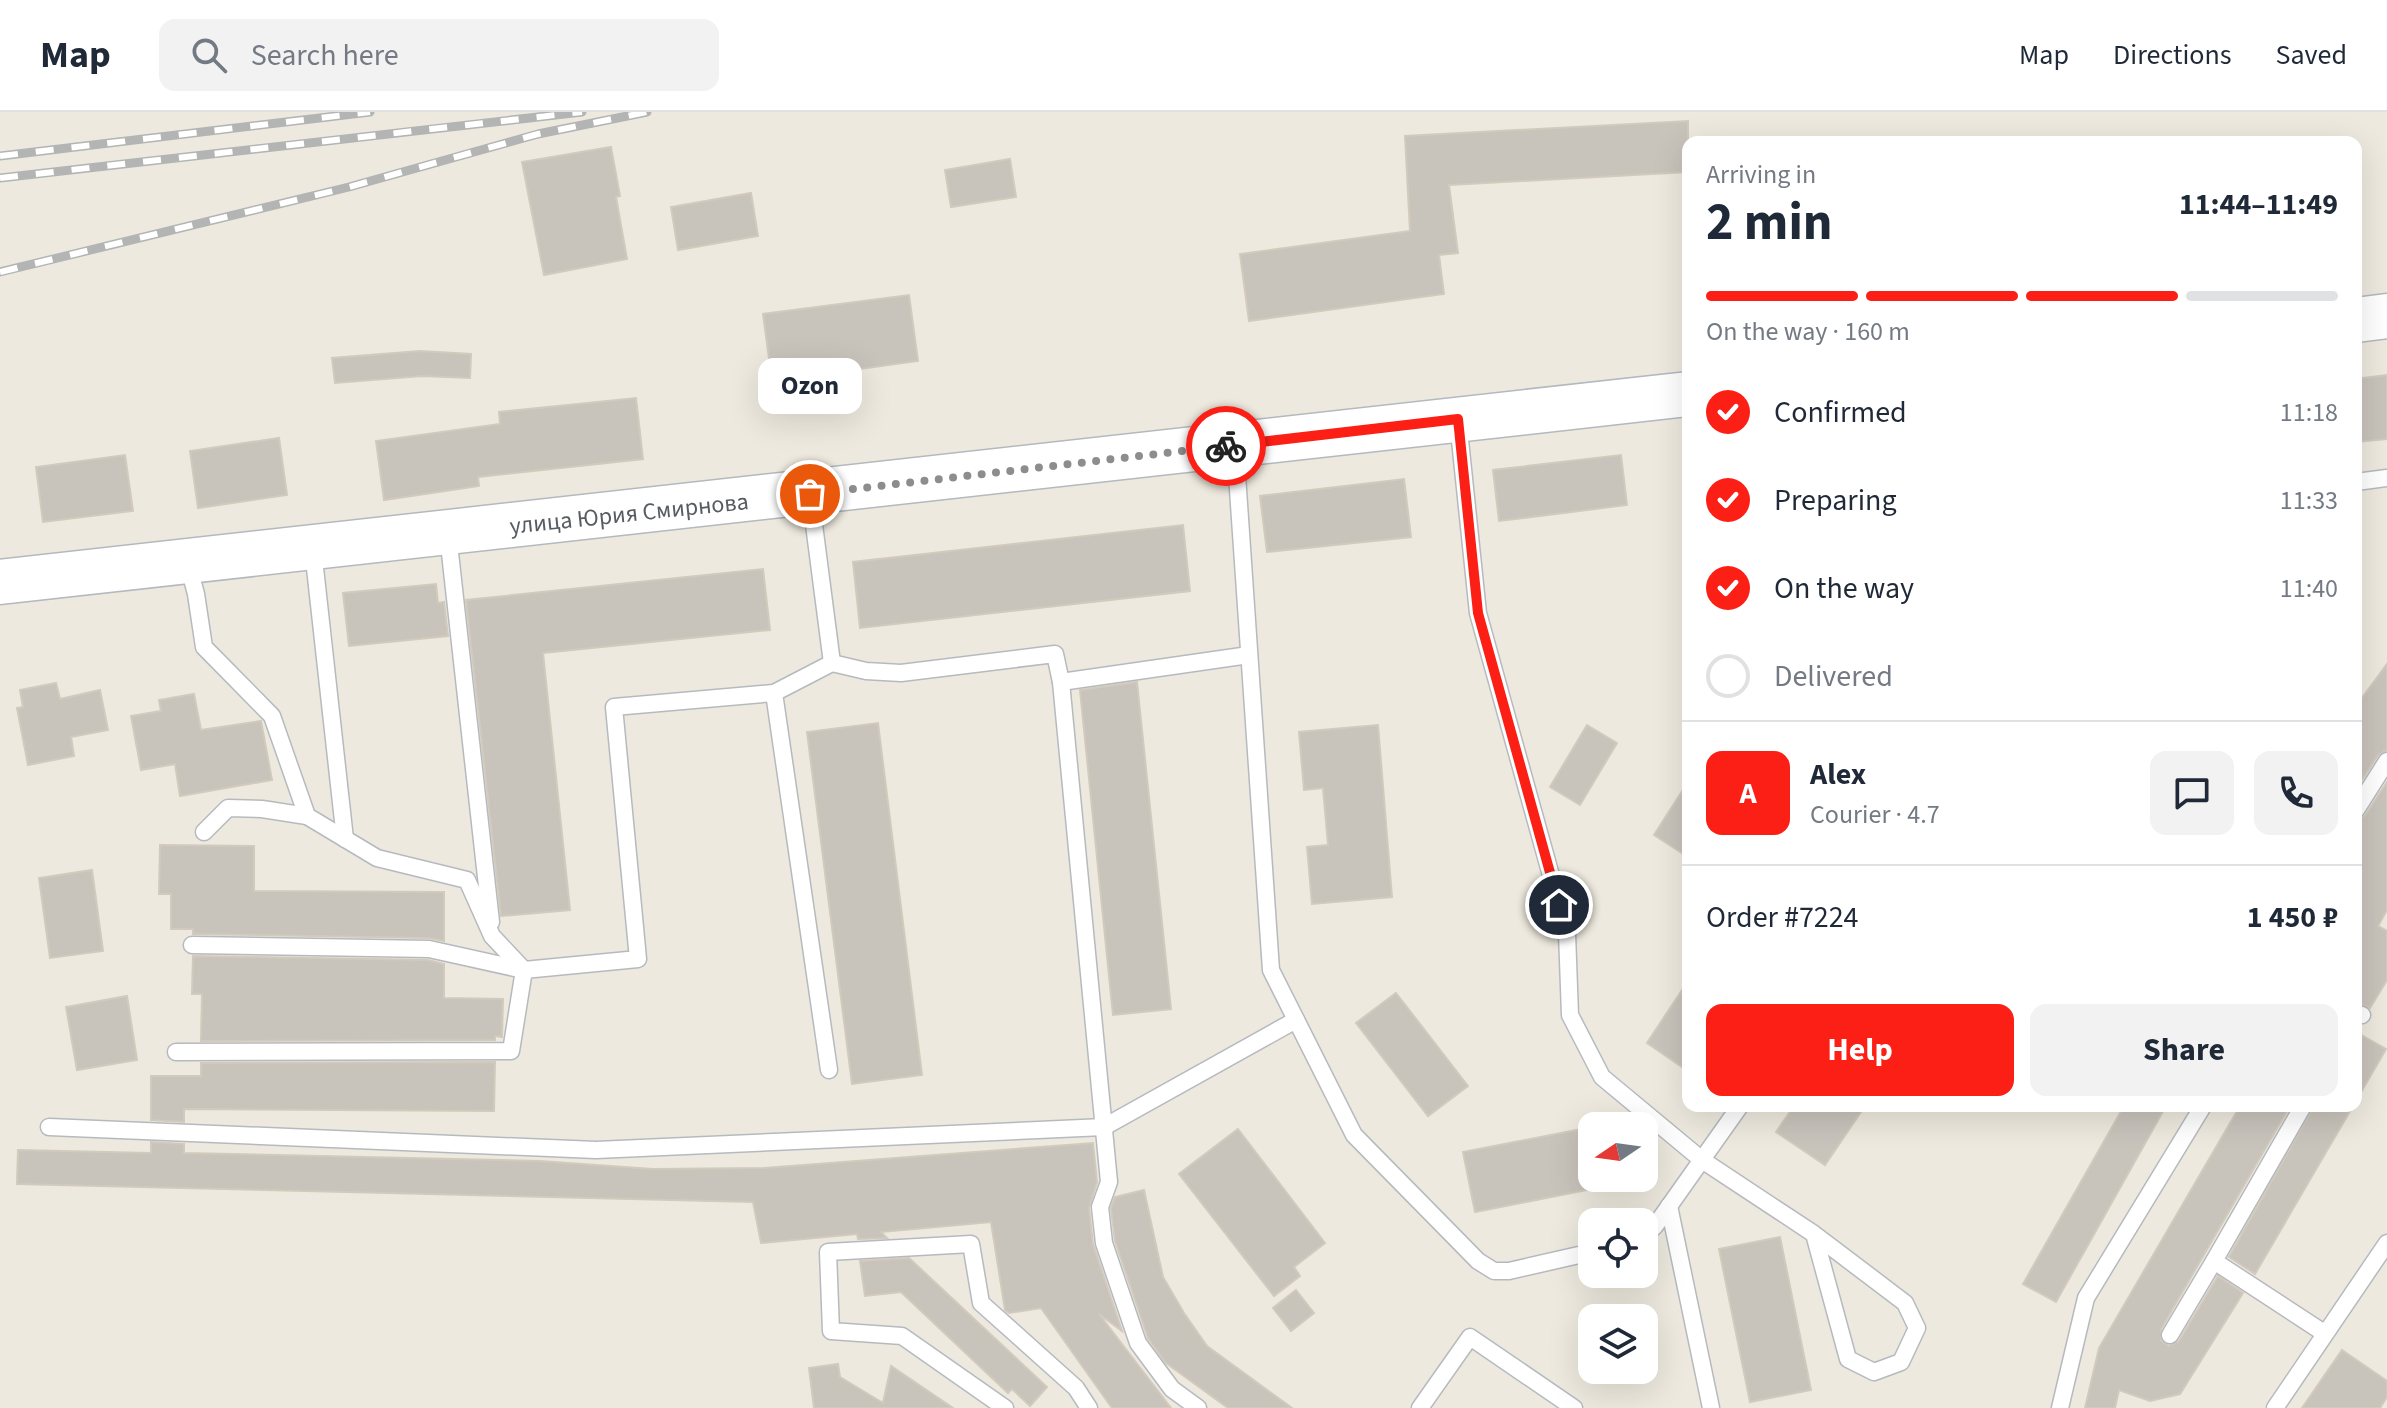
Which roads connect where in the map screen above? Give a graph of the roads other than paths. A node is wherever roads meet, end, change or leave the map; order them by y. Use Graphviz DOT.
graph roads {
  1 [pos="2387,316"];
  2 [pos="2362,319"];
  3 [pos="1682,395"];
  4 [pos="1458,419"];
  5 [pos="1235,445"];
  6 [pos="2387,478"];
  7 [pos="2362,481"];
  8 [pos="810,494"];
  9 [pos="448,533"];
  10 [pos="313,548"];
  11 [pos="188,562"];
  12 [pos="0,582"];
  13 [pos="1249,655"];
  14 [pos="832,663"];
  15 [pos="1061,682"];
  16 [pos="774,693"];
  17 [pos="2387,761"];
  18 [pos="2362,801"];
  19 [pos="307,816"];
  20 [pos="204,832"];
  21 [pos="345,839"];
  22 [pos="492,936"];
  23 [pos="192,945"];
  24 [pos="524,970"];
  25 [pos="1296,1020"];
  26 [pos="176,1052"];
  27 [pos="829,1070"];
  28 [pos="1736,1112"];
  29 [pos="2199,1112"];
  30 [pos="2300,1112"];
  31 [pos="49,1127"];
  32 [pos="1104,1127"];
  33 [pos="1702,1160"];
  34 [pos="1669,1206"];
  35 [pos="1658,1219"];
  36 [pos="1814,1234"];
  37 [pos="2387,1243"];
  38 [pos="1578,1255"];
  39 [pos="2214,1261"];
  40 [pos="2324,1333"];
  41 [pos="2170,1335"];
  42 [pos="1005,1408"];
  43 [pos="1089,1408"];
  44 [pos="1198,1408"];
  45 [pos="1420,1408"];
  46 [pos="1574,1408"];
  47 [pos="1711,1408"];
  48 [pos="2060,1408"];
  49 [pos="2275,1408"];
  1 -- 2 [label="main road"];
  3 -- 4 [label="main road, улица Юрия Смирнова"];
  4 -- 5 [label="main road, улица Юрия Смирнова"];
  4 -- 33 [label="lane"];
  5 -- 8 [label="main road, улица Юрия Смирнова"];
  5 -- 13 [label="lane"];
  6 -- 7 [label="lane"];
  8 -- 9 [label="main road, улица Юрия Смирнова"];
  8 -- 14 [label="lane"];
  9 -- 10 [label="main road, улица Юрия Смирнова"];
  9 -- 22 [label="lane"];
  10 -- 11 [label="main road, улица Юрия Смирнова"];
  10 -- 21 [label="lane"];
  11 -- 12 [label="main road, улица Юрия Смирнова"];
  11 -- 19 [label="lane"];
  13 -- 15 [label="lane"];
  13 -- 25 [label="lane"];
  14 -- 15 [label="lane"];
  14 -- 16 [label="lane"];
  15 -- 32 [label="lane"];
  16 -- 24 [label="lane"];
  16 -- 27 [label="lane"];
  17 -- 18 [label="lane"];
  19 -- 20 [label="lane"];
  19 -- 21 [label="lane"];
  21 -- 22 [label="lane"];
  22 -- 24 [label="lane"];
  23 -- 24 [label="lane"];
  24 -- 26 [label="lane"];
  25 -- 32 [label="lane"];
  25 -- 38 [label="lane"];
  28 -- 33 [label="lane"];
  29 -- 48 [label="lane"];
  30 -- 39 [label="lane"];
  31 -- 32 [label="lane"];
  32 -- 44 [label="lane"];
  33 -- 34 [label="lane"];
  33 -- 36 [label="lane"];
  34 -- 35 [label="lane"];
  34 -- 47 [label="lane"];
  36 -- 36 [label="lane"];
  37 -- 40 [label="lane"];
  39 -- 40 [label="lane"];
  39 -- 41 [label="lane"];
  40 -- 49 [label="lane"];
  42 -- 43 [label="lane"];
  45 -- 46 [label="lane"];
}
